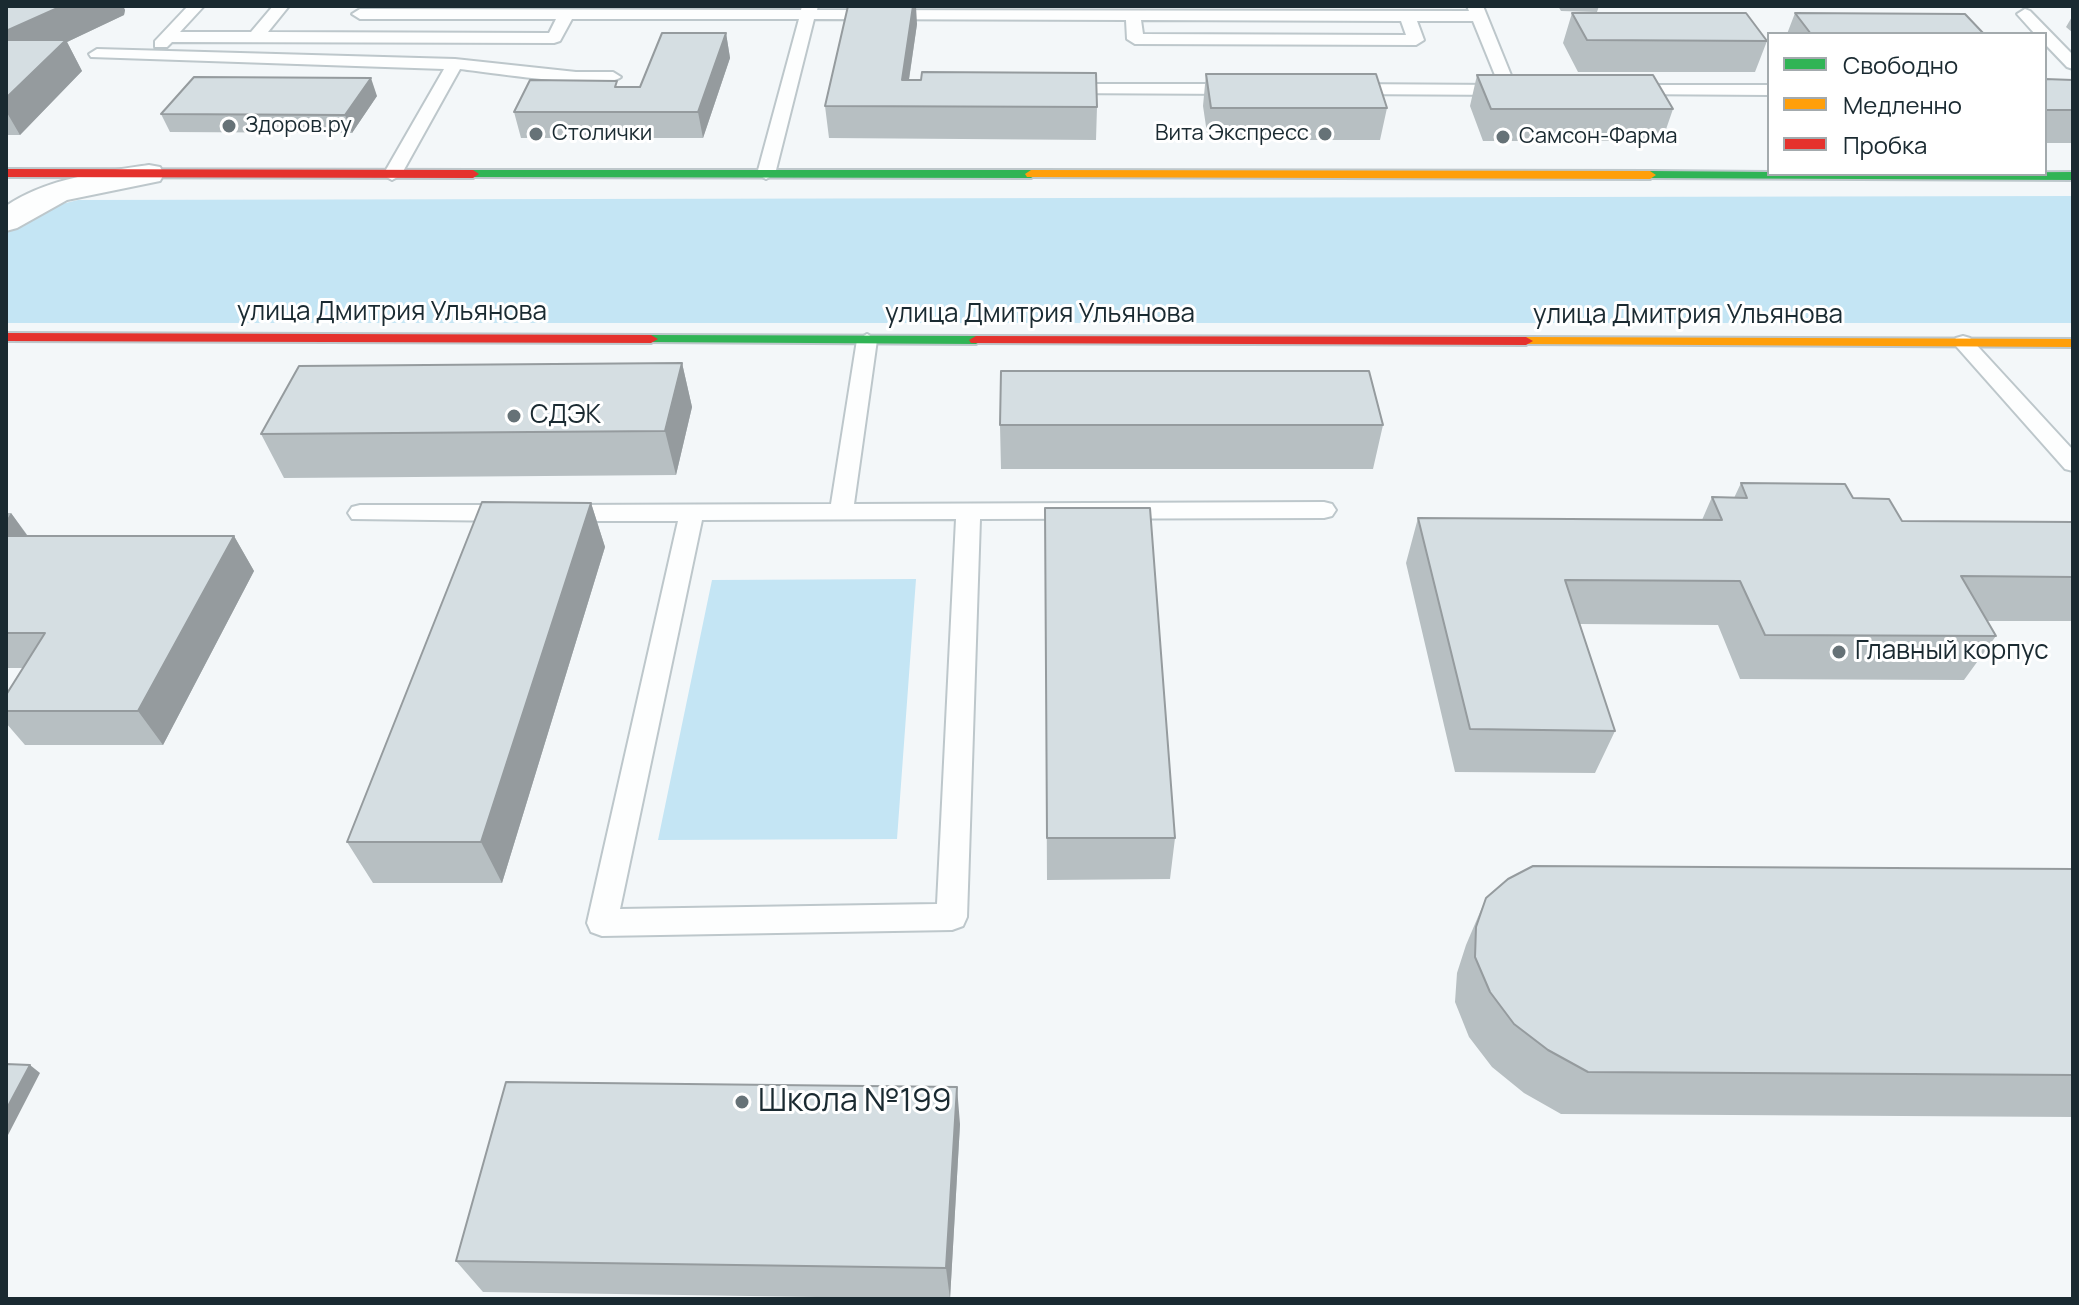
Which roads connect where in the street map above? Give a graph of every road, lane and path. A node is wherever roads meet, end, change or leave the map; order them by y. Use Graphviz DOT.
graph roads {
  1 [pos="196,6"];
  2 [pos="281,6"];
  3 [pos="363,10"];
  4 [pos="808,10"];
  5 [pos="1477,11"];
  6 [pos="2025,14"];
  7 [pos="566,15"];
  8 [pos="1133,16"];
  9 [pos="1407,16"];
  10 [pos="2041,32"];
  11 [pos="167,37"];
  12 [pos="256,37"];
  13 [pos="343,37"];
  14 [pos="2047,38"];
  15 [pos="97,54"];
  16 [pos="151,56"];
  17 [pos="455,64"];
  18 [pos="2073,64"];
  19 [pos="613,77"];
  20 [pos="1047,89"];
  21 [pos="1251,89"];
  22 [pos="1330,89"];
  23 [pos="1604,90"];
  24 [pos="1767,90"];
  25 [pos="6,173"];
  26 [pos="149,174"];
  27 [pos="766,174"];
  28 [pos="392,175"];
  29 [pos="1767,175"];
  30 [pos="2047,176"];
  31 [pos="2073,176"];
  32 [pos="6,221"];
  33 [pos="6,337"];
  34 [pos="867,340"];
  35 [pos="1963,342"];
  36 [pos="2073,343"];
  37 [pos="2073,464"];
  38 [pos="1324,510"];
  39 [pos="968,512"];
  40 [pos="360,513"];
  41 [pos="692,513"];
  42 [pos="841,513"];
  1 -- 11 [label="lane"];
  2 -- 12 [label="lane"];
  3 -- 7 [label="lane"];
  3 -- 13 [label="lane"];
  4 -- 7 [label="lane"];
  4 -- 8 [label="lane"];
  4 -- 27 [label="lane"];
  5 -- 9 [label="lane"];
  5 -- 22 [label="lane"];
  6 -- 10 [label="lane"];
  7 -- 13 [label="lane"];
  8 -- 9 [label="lane"];
  8 -- 9 [label="lane"];
  11 -- 12 [label="lane"];
  11 -- 16 [label="lane"];
  12 -- 13 [label="lane"];
  14 -- 18 [label="lane"];
  15 -- 16 [label="lane"];
  16 -- 17 [label="lane"];
  17 -- 19 [label="lane"];
  17 -- 28 [label="lane"];
  20 -- 21 [label="lane"];
  23 -- 24 [label="lane"];
  25 -- 26 [label="main road"];
  26 -- 28 [label="main road"];
  26 -- 32 [label="street"];
  27 -- 28 [label="main road"];
  27 -- 29 [label="main road"];
  30 -- 31 [label="main road"];
  33 -- 34 [label="main road, улица Дмитрия Ульянова"];
  34 -- 35 [label="main road, улица Дмитрия Ульянова"];
  34 -- 42 [label="lane"];
  35 -- 36 [label="main road, улица Дмитрия Ульянова"];
  35 -- 37 [label="lane"];
  38 -- 39 [label="lane"];
  39 -- 41 [label="lane"];
  39 -- 42 [label="lane"];
  40 -- 41 [label="lane"];
  41 -- 42 [label="lane"];
}
